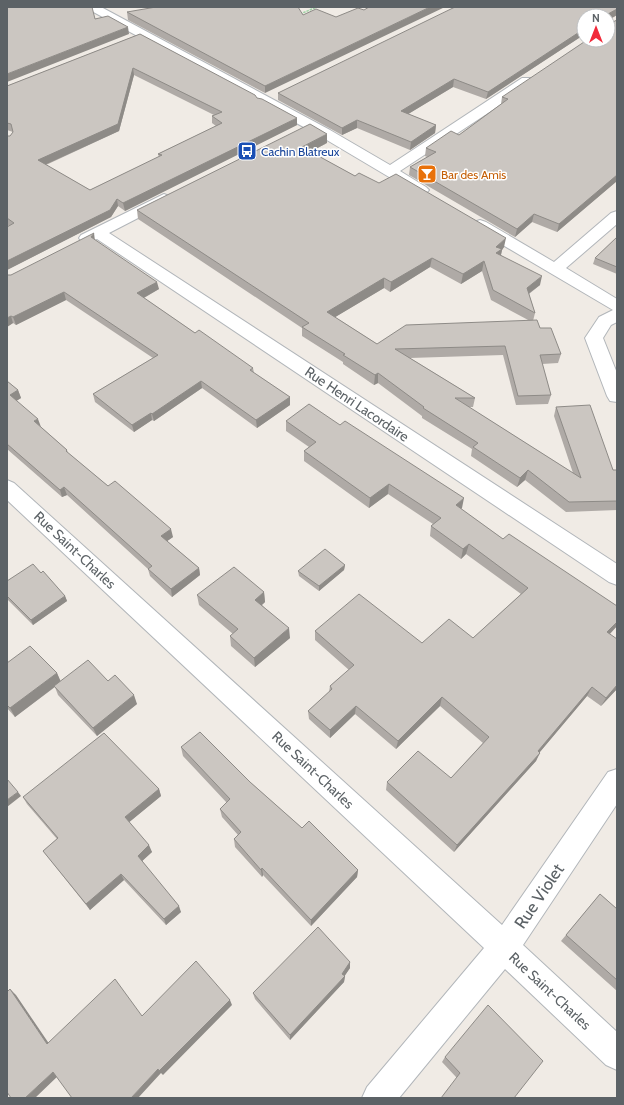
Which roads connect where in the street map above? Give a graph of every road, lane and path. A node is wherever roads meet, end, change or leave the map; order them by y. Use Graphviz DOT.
graph roads {
  1 [pos="92,7"];
  2 [pos="318,7"];
  3 [pos="296,16"];
  4 [pos="142,34"];
  5 [pos="125,41"];
  6 [pos="536,75"];
  7 [pos="277,94"];
  8 [pos="263,101"];
  9 [pos="309,126"];
  10 [pos="295,133"];
  11 [pos="391,171"];
  12 [pos="175,193"];
  13 [pos="433,196"];
  14 [pos="617,216"];
  15 [pos="467,217"];
  16 [pos="98,232"];
  17 [pos="77,243"];
  18 [pos="555,269"];
  19 [pos="617,306"];
  20 [pos="617,315"];
  21 [pos="617,396"];
  22 [pos="7,488"];
  23 [pos="617,576"];
  24 [pos="617,781"];
  25 [pos="504,947"];
  26 [pos="617,1054"];
  27 [pos="378,1098"];
  1 -- 4 [label="street"];
  2 -- 3 [label="path"];
  4 -- 5 [label="street"];
  4 -- 8 [label="street"];
  6 -- 11 [label="street"];
  7 -- 8 [label="street"];
  8 -- 9 [label="street"];
  9 -- 10 [label="street"];
  9 -- 11 [label="street"];
  11 -- 13 [label="street"];
  12 -- 16 [label="street"];
  14 -- 18 [label="street"];
  15 -- 18 [label="street"];
  16 -- 17 [label="street"];
  16 -- 23 [label="street, Rue Henri Lacordaire"];
  18 -- 19 [label="street"];
  20 -- 21 [label="street"];
  22 -- 25 [label="street, Rue Saint-Charles"];
  24 -- 25 [label="street, Rue Violet"];
  25 -- 26 [label="street, Rue Saint-Charles"];
  25 -- 27 [label="street, Rue Violet"];
}
